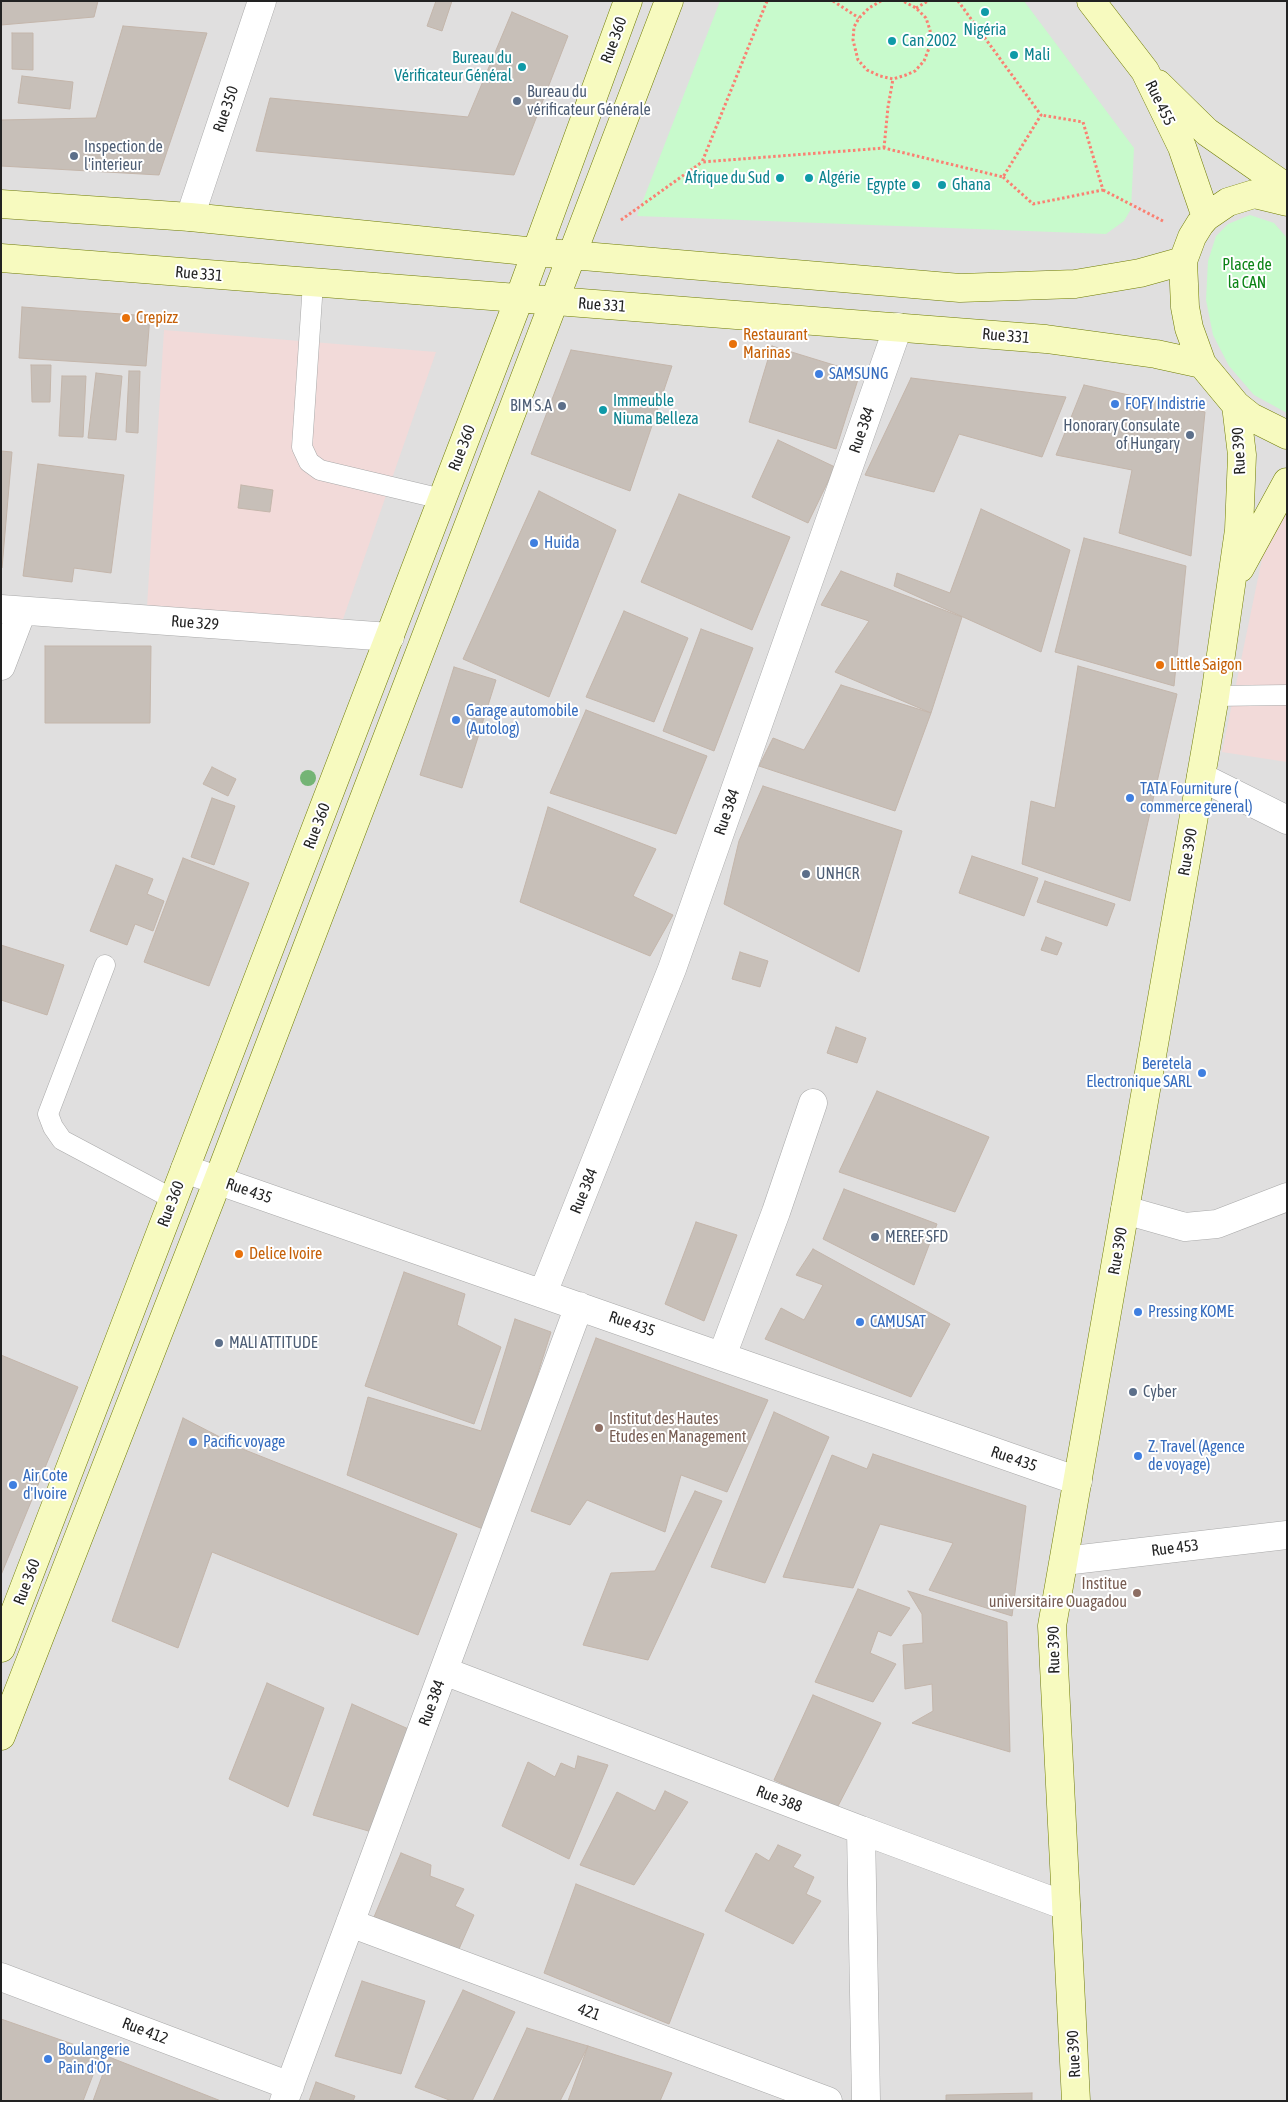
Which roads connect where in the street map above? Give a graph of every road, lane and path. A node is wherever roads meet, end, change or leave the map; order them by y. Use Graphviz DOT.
graph roads {
  1 [pos="262,1"];
  2 [pos="628,1"];
  3 [pos="669,1"];
  4 [pos="767,1"];
  5 [pos="832,1"];
  6 [pos="880,1"];
  7 [pos="903,1"];
  8 [pos="928,1"];
  9 [pos="958,1"];
  10 [pos="1091,1"];
  11 [pos="916,8"];
  12 [pos="859,18"];
  13 [pos="1145,71"];
  14 [pos="893,78"];
  15 [pos="1041,115"];
  16 [pos="884,148"];
  17 [pos="702,162"];
  18 [pos="1003,177"];
  19 [pos="1287,188"];
  20 [pos="1104,190"];
  21 [pos="1287,202"];
  22 [pos="1,204"];
  23 [pos="190,216"];
  24 [pos="618,222"];
  25 [pos="1194,238"];
  26 [pos="536,252"];
  27 [pos="572,256"];
  28 [pos="1,258"];
  29 [pos="312,283"];
  30 [pos="519,298"];
  31 [pos="556,302"];
  32 [pos="898,327"];
  33 [pos="1202,364"];
  34 [pos="1236,405"];
  35 [pos="1287,435"];
  36 [pos="1287,482"];
  37 [pos="442,499"];
  38 [pos="1230,590"];
  39 [pos="11,610"];
  40 [pos="390,637"];
  41 [pos="1,666"];
  42 [pos="1215,696"];
  43 [pos="1287,696"];
  44 [pos="1201,777"];
  45 [pos="1286,819"];
  46 [pos="104,965"];
  47 [pos="813,1103"];
  48 [pos="185,1169"];
  49 [pos="218,1180"];
  50 [pos="1287,1197"];
  51 [pos="173,1199"];
  52 [pos="1125,1210"];
  53 [pos="543,1293"];
  54 [pos="579,1306"];
  55 [pos="722,1356"];
  56 [pos="1078,1481"];
  57 [pos="1287,1535"];
  58 [pos="1064,1561"];
  59 [pos="1,1648"];
  60 [pos="444,1670"];
  61 [pos="1,1736"];
  62 [pos="861,1830"];
  63 [pos="1066,1906"];
  64 [pos="350,1923"];
  65 [pos="1,1977"];
  66 [pos="287,2093"];
  67 [pos="828,2101"];
  68 [pos="866,2101"];
  69 [pos="1076,2101"];
  1 -- 23 [label="street, Rue 350"];
  2 -- 26 [label="main road, Rue 360"];
  3 -- 27 [label="main road"];
  4 -- 17 [label="path"];
  5 -- 12 [label="path"];
  6 -- 12 [label="path"];
  7 -- 11 [label="path"];
  8 -- 11 [label="path"];
  9 -- 15 [label="path"];
  10 -- 13 [label="main road, Rue 455"];
  11 -- 14 [label="path"];
  12 -- 14 [label="path"];
  13 -- 19 [label="main road"];
  13 -- 25 [label="main road, Rue 455"];
  14 -- 16 [label="path"];
  15 -- 18 [label="path"];
  15 -- 20 [label="path"];
  16 -- 17 [label="path"];
  16 -- 18 [label="path"];
  17 -- 24 [label="path"];
  18 -- 20 [label="path"];
  20 -- 25 [label="path"];
  21 -- 25 [label="main road"];
  22 -- 23 [label="main road"];
  23 -- 26 [label="main road"];
  25 -- 27 [label="main road"];
  25 -- 33 [label="main road"];
  26 -- 27 [label="main road"];
  26 -- 30 [label="main road, Rue 360"];
  27 -- 31 [label="main road"];
  28 -- 29 [label="main road, Rue 331"];
  29 -- 30 [label="main road, Rue 331"];
  29 -- 37 [label="lane"];
  30 -- 31 [label="main road, Rue 331"];
  30 -- 37 [label="main road, Rue 360"];
  31 -- 32 [label="main road, Rue 331"];
  31 -- 49 [label="main road"];
  32 -- 33 [label="main road, Rue 331"];
  32 -- 53 [label="street, Rue 384"];
  33 -- 34 [label="main road"];
  34 -- 35 [label="main road"];
  34 -- 38 [label="main road, Rue 390"];
  36 -- 38 [label="main road"];
  37 -- 40 [label="main road, Rue 360"];
  38 -- 42 [label="main road, Rue 390"];
  39 -- 40 [label="street, Rue 329"];
  39 -- 41 [label="street"];
  40 -- 48 [label="main road, Rue 360"];
  42 -- 43 [label="lane"];
  42 -- 44 [label="main road, Rue 390"];
  44 -- 45 [label="street"];
  44 -- 52 [label="main road, Rue 390"];
  46 -- 51 [label="lane"];
  47 -- 55 [label="street"];
  48 -- 49 [label="street, Rue 435"];
  48 -- 51 [label="main road, Rue 360"];
  49 -- 53 [label="street, Rue 435"];
  49 -- 61 [label="main road"];
  50 -- 52 [label="street"];
  51 -- 59 [label="main road, Rue 360"];
  52 -- 56 [label="main road, Rue 390"];
  53 -- 54 [label="street, Rue 435"];
  54 -- 55 [label="street, Rue 435"];
  54 -- 60 [label="street, Rue 384"];
  55 -- 56 [label="street, Rue 435"];
  56 -- 58 [label="main road, Rue 390"];
  57 -- 58 [label="street, Rue 453"];
  58 -- 63 [label="main road, Rue 390"];
  60 -- 62 [label="street, Rue 388"];
  60 -- 64 [label="street, Rue 384"];
  62 -- 63 [label="street, Rue 388"];
  62 -- 68 [label="street"];
  63 -- 69 [label="main road, Rue 390"];
  64 -- 66 [label="street, Rue 384"];
  64 -- 67 [label="street, 421"];
  65 -- 66 [label="street, Rue 412"];
}
